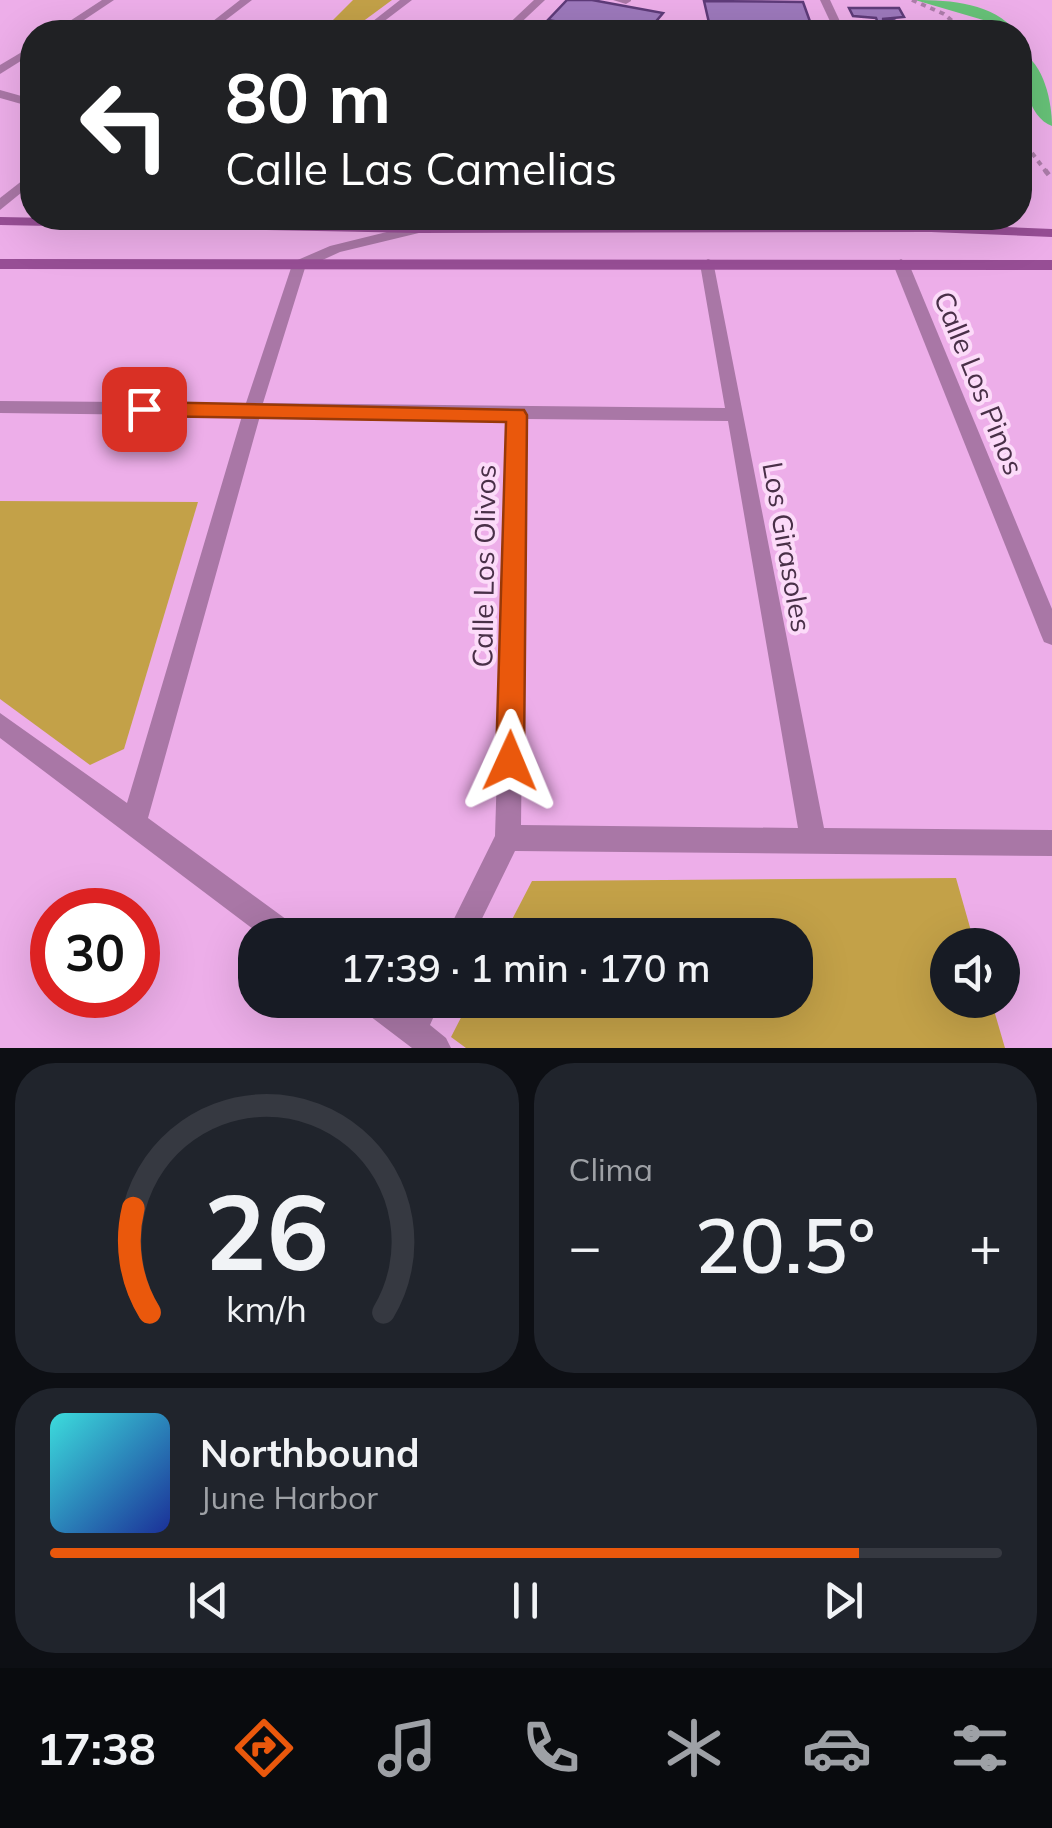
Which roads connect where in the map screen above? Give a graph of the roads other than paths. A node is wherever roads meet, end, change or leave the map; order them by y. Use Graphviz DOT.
graph roads {
  1 [pos="109,0"];
  2 [pos="247,0"];
  3 [pos="407,0"];
  4 [pos="540,0"];
  5 [pos="77,20"];
  6 [pos="220,20"];
  7 [pos="380,20"];
  8 [pos="518,20"];
  9 [pos="20,188"];
  10 [pos="0,206"];
  11 [pos="396,230"];
  12 [pos="1015,230"];
  13 [pos="1052,233"];
  14 [pos="0,264"];
  15 [pos="708,264"];
  16 [pos="901,264"];
  17 [pos="298,265"];
  18 [pos="1052,265"];
  19 [pos="0,407"];
  20 [pos="252,411"];
  21 [pos="517,415"];
  22 [pos="735,415"];
  23 [pos="1052,635"];
  24 [pos="0,724"];
  25 [pos="134,823"];
  26 [pos="508,838"];
  27 [pos="813,840"];
  28 [pos="1052,842"];
  29 [pos="261,918"];
  30 [pos="468,918"];
  31 [pos="396,1018"];
  32 [pos="424,1039"];
  1 -- 5 [label="street"];
  2 -- 6 [label="street"];
  3 -- 7 [label="street"];
  4 -- 8 [label="street"];
  9 -- 10 [label="street"];
  11 -- 17 [label="street"];
  12 -- 13 [label="main road"];
  14 -- 17 [label="main road"];
  15 -- 16 [label="main road"];
  15 -- 17 [label="main road"];
  15 -- 22 [label="street, Los Girasoles"];
  16 -- 18 [label="main road"];
  16 -- 23 [label="street, Calle Los Pinos"];
  17 -- 20 [label="street"];
  19 -- 20 [label="street"];
  20 -- 21 [label="street"];
  20 -- 25 [label="street"];
  21 -- 22 [label="street"];
  21 -- 26 [label="street, Calle Los Olivos"];
  22 -- 27 [label="street, Los Girasoles"];
  24 -- 25 [label="street"];
  25 -- 29 [label="street"];
  26 -- 27 [label="street"];
  26 -- 30 [label="street"];
  27 -- 28 [label="street"];
  31 -- 32 [label="street"];
}
